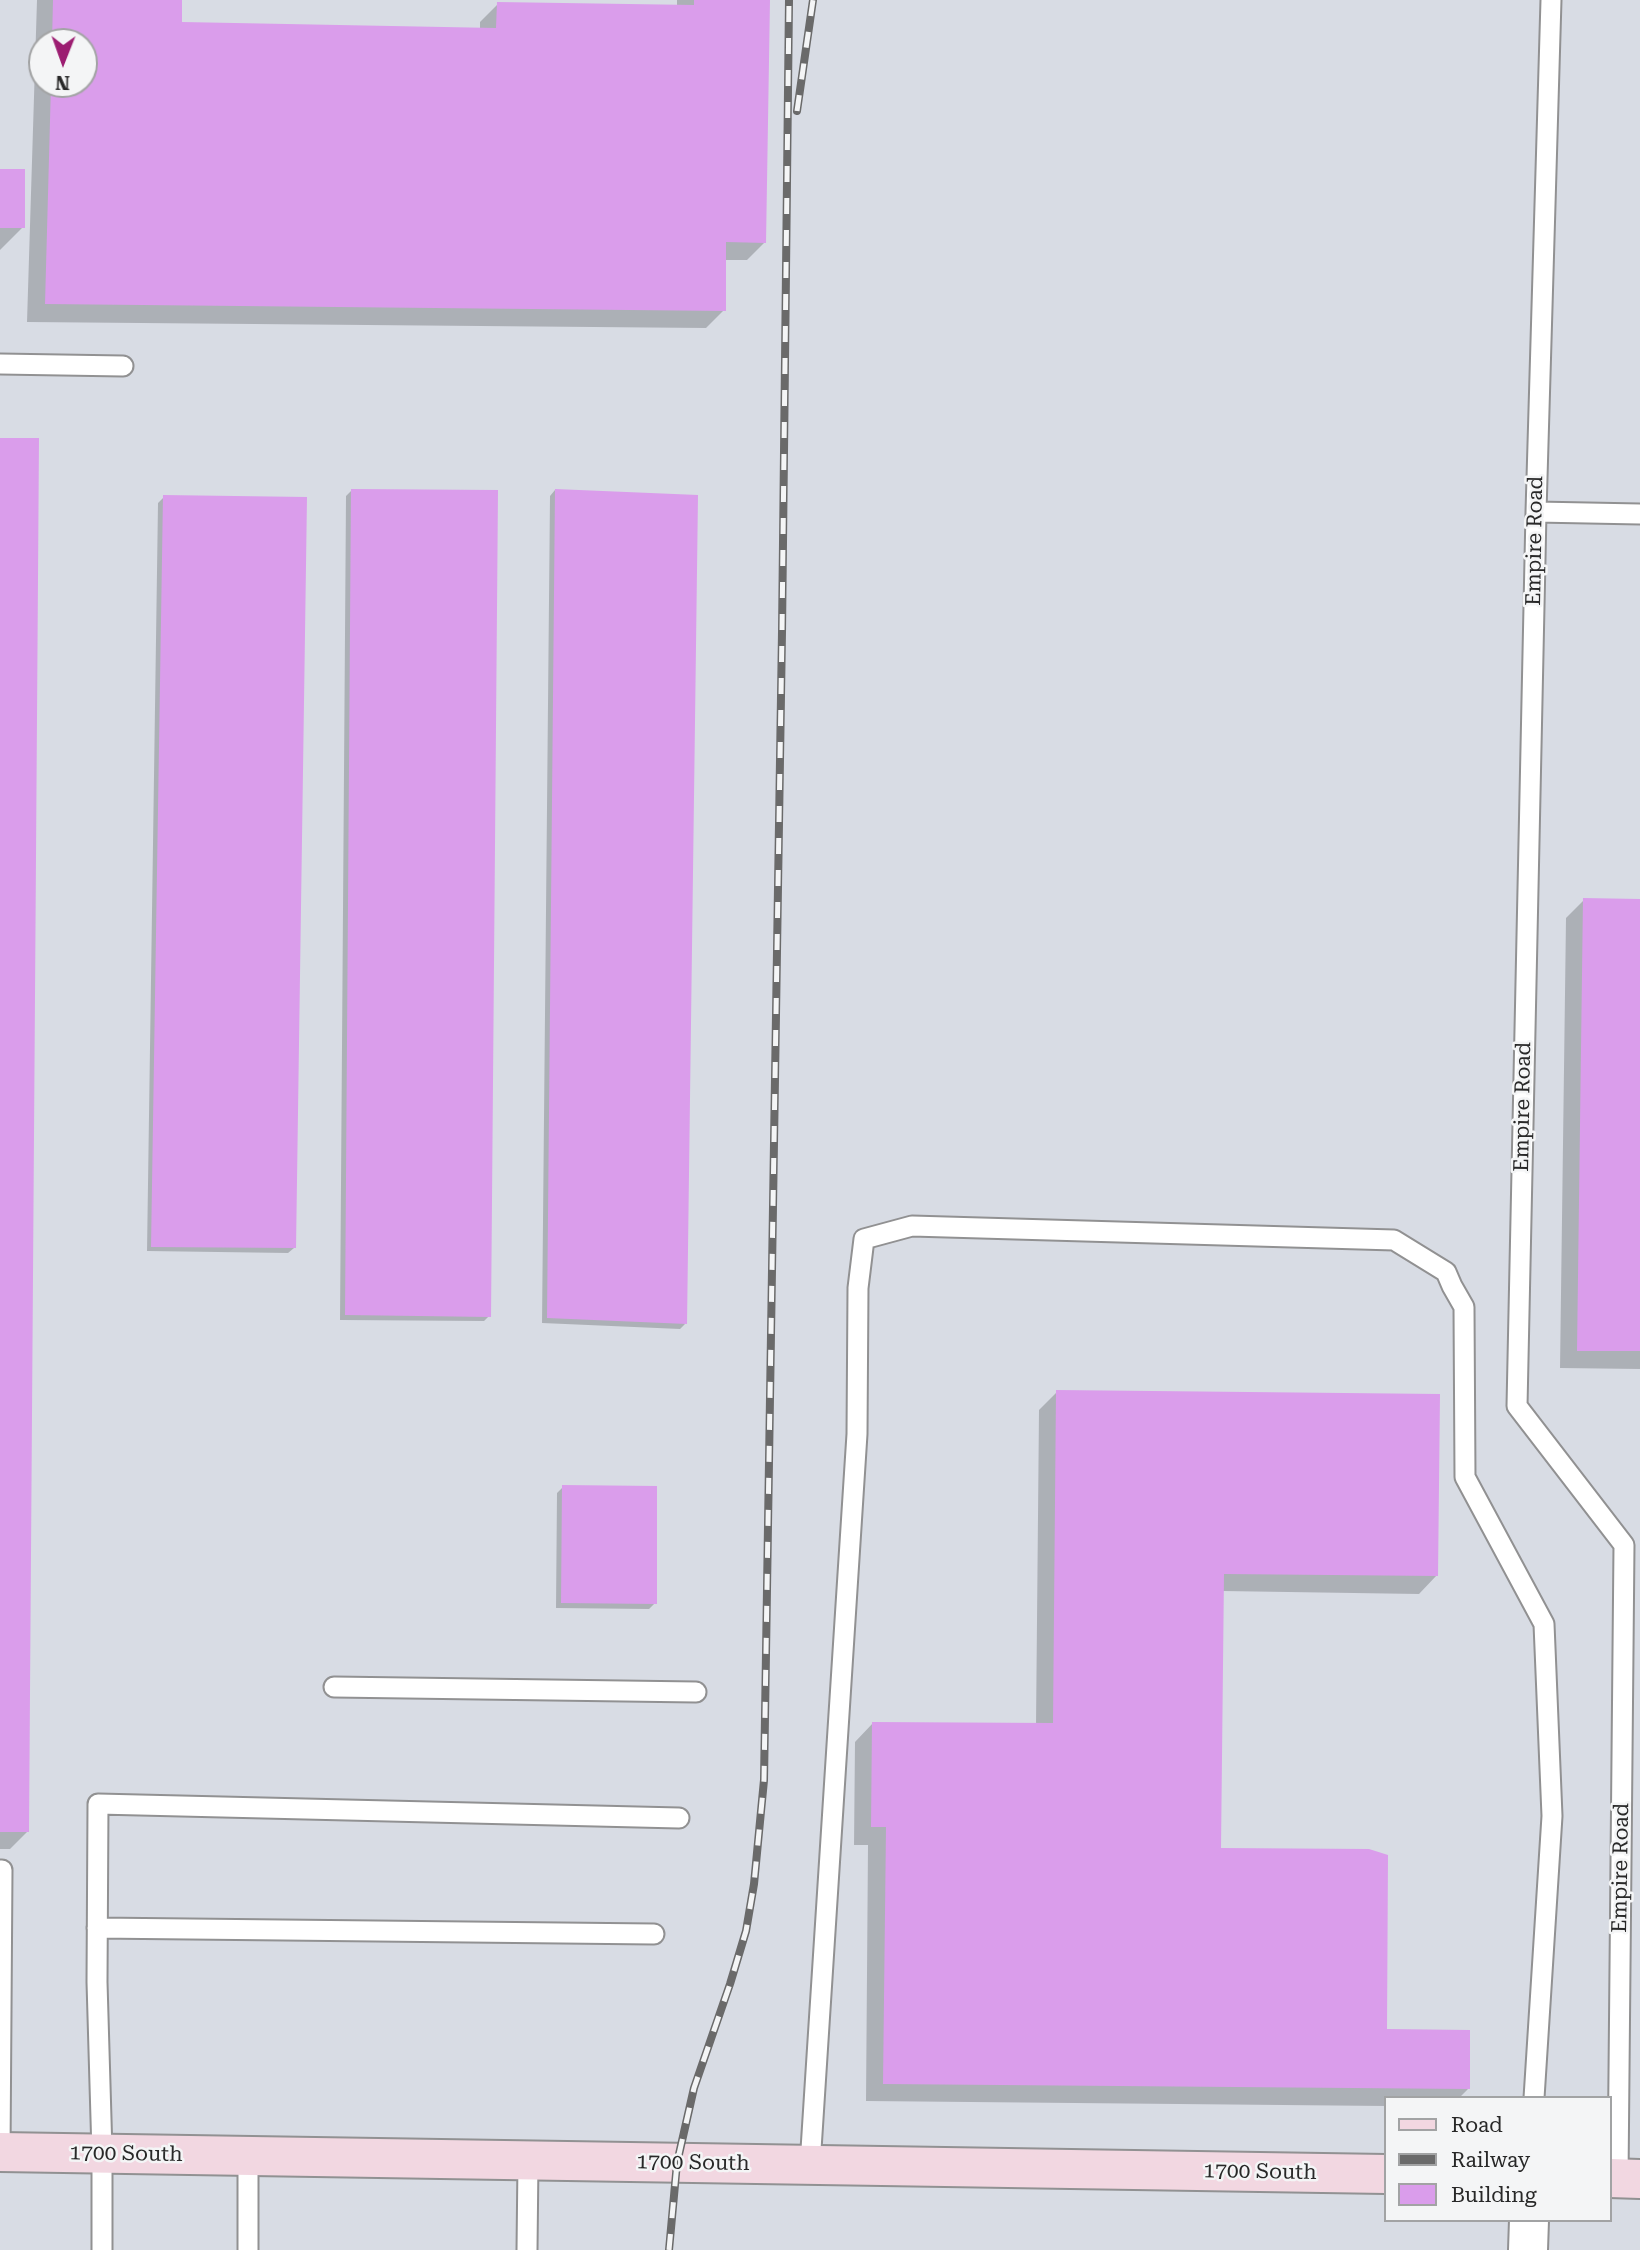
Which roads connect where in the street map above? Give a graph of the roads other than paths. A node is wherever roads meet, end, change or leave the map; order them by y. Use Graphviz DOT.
graph roads {
  1 [pos="1552,0"];
  2 [pos="0,364"];
  3 [pos="123,366"];
  4 [pos="1536,512"];
  5 [pos="1640,514"];
  6 [pos="334,1687"];
  7 [pos="696,1692"];
  8 [pos="679,1818"];
  9 [pos="0,1870"];
  10 [pos="97,1928"];
  11 [pos="654,1934"];
  12 [pos="1534,2096"];
  13 [pos="0,2152"];
  14 [pos="103,2153"];
  15 [pos="248,2156"];
  16 [pos="528,2161"];
  17 [pos="810,2165"];
  18 [pos="1384,2174"];
  19 [pos="1623,2178"];
  20 [pos="1529,2222"];
  21 [pos="102,2250"];
  22 [pos="248,2250"];
  23 [pos="527,2250"];
  24 [pos="1528,2250"];
  1 -- 4 [label="lane, Empire Road"];
  2 -- 3 [label="lane"];
  4 -- 5 [label="lane"];
  4 -- 19 [label="lane, Empire Road"];
  6 -- 7 [label="lane"];
  8 -- 10 [label="lane"];
  9 -- 13 [label="lane"];
  10 -- 11 [label="lane"];
  10 -- 14 [label="lane"];
  12 -- 17 [label="lane"];
  13 -- 14 [label="street, 1700 South"];
  14 -- 15 [label="street, 1700 South"];
  14 -- 21 [label="lane"];
  15 -- 16 [label="street, 1700 South"];
  15 -- 22 [label="lane"];
  16 -- 17 [label="street, 1700 South"];
  16 -- 23 [label="lane"];
  17 -- 18 [label="street, 1700 South"];
  20 -- 24 [label="street"];
}
